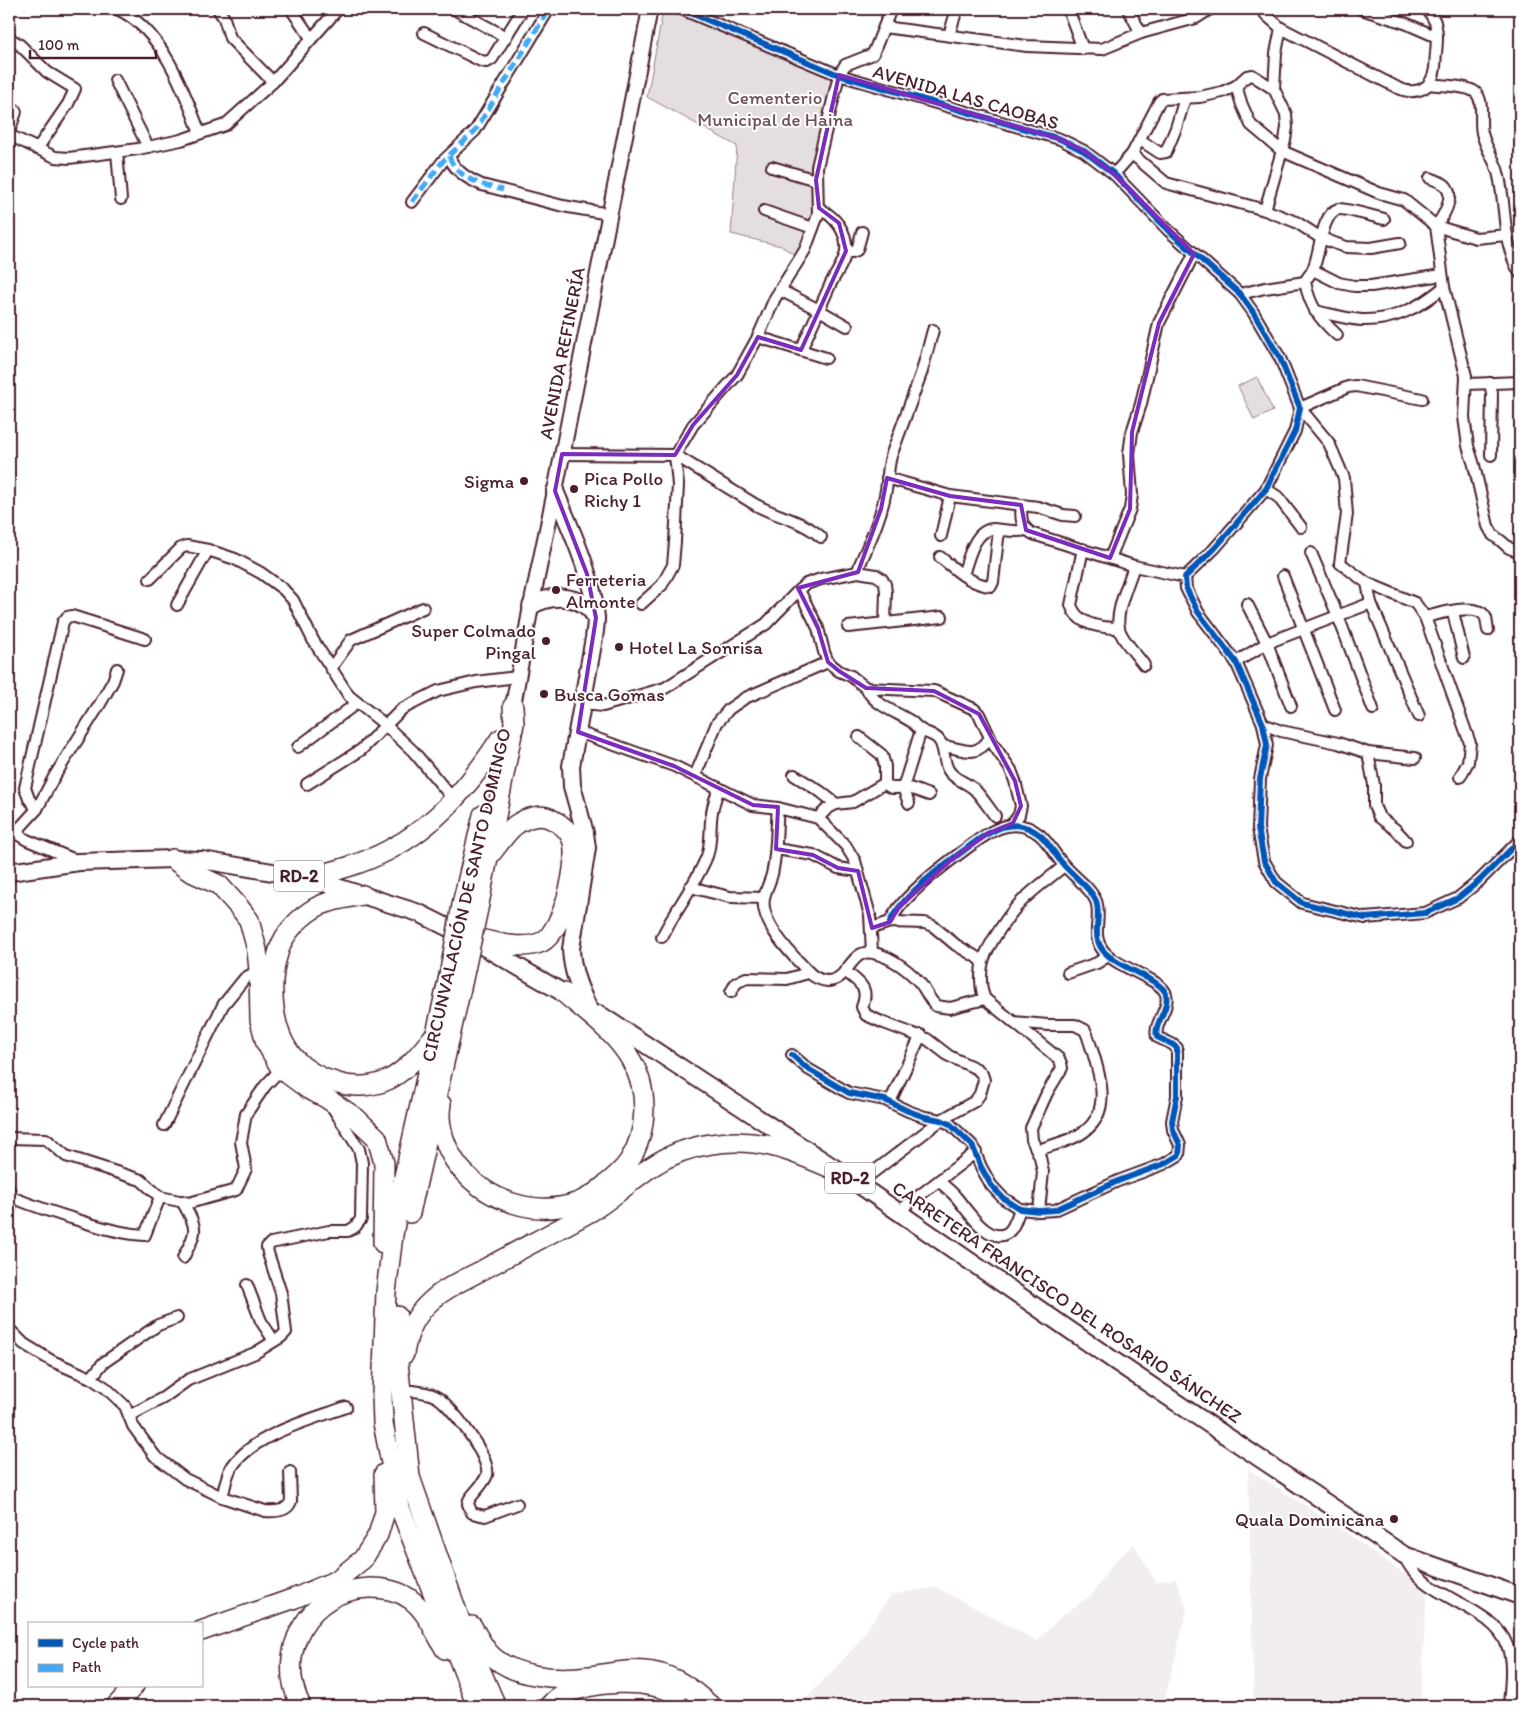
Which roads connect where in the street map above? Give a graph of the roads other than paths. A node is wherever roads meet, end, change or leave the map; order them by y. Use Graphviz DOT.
graph roads {
  1 [pos="117,9"];
  2 [pos="218,9"];
  3 [pos="291,9"];
  4 [pos="338,9"];
  5 [pos="523,9"];
  6 [pos="549,9"];
  7 [pos="650,9"];
  8 [pos="681,9"];
  9 [pos="891,9"];
  10 [pos="957,9"];
  11 [pos="1068,9"];
  12 [pos="1128,9"];
  13 [pos="1361,9"];
  14 [pos="1427,9"];
  15 [pos="456,10"];
  16 [pos="1208,10"];
  17 [pos="1267,11"];
  18 [pos="884,27"];
  19 [pos="1281,28"];
  20 [pos="424,33"];
  21 [pos="1141,33"];
  22 [pos="949,35"];
  23 [pos="506,37"];
  24 [pos="1437,37"];
  25 [pos="9,38"];
  26 [pos="312,38"];
  27 [pos="1083,49"];
  28 [pos="839,75"];
  29 [pos="115,80"];
  30 [pos="273,82"];
  31 [pos="1429,84"];
  32 [pos="1236,86"];
  33 [pos="1274,90"];
  34 [pos="1185,98"];
  35 [pos="9,105"];
  36 [pos="9,133"];
  37 [pos="200,134"];
  38 [pos="1140,140"];
  39 [pos="148,147"];
  40 [pos="37,149"];
  41 [pos="1282,151"];
  42 [pos="117,152"];
  43 [pos="1132,154"];
  44 [pos="449,156"];
  45 [pos="772,167"];
  46 [pos="1114,174"];
  47 [pos="1430,178"];
  48 [pos="816,180"];
  49 [pos="121,199"];
  50 [pos="412,202"];
  51 [pos="819,208"];
  52 [pos="1265,210"];
  53 [pos="764,211"];
  54 [pos="609,214"];
  55 [pos="1384,219"];
  56 [pos="1436,226"];
  57 [pos="813,228"];
  58 [pos="862,232"];
  59 [pos="1506,235"];
  60 [pos="1321,238"];
  61 [pos="1400,243"];
  62 [pos="846,251"];
  63 [pos="1194,254"];
  64 [pos="1313,270"];
  65 [pos="1520,273"];
  66 [pos="1442,275"];
  67 [pos="1305,282"];
  68 [pos="1444,287"];
  69 [pos="780,290"];
  70 [pos="1240,294"];
  71 [pos="819,310"];
  72 [pos="1315,311"];
  73 [pos="847,326"];
  74 [pos="933,330"];
  75 [pos="1337,335"];
  76 [pos="758,337"];
  77 [pos="801,350"];
  78 [pos="826,358"];
  79 [pos="1520,382"];
  80 [pos="1490,383"];
  81 [pos="1467,384"];
  82 [pos="1422,399"];
  83 [pos="1300,408"];
  84 [pos="562,454"];
  85 [pos="1492,454"];
  86 [pos="676,455"];
  87 [pos="887,478"];
  88 [pos="1266,489"];
  89 [pos="555,491"];
  90 [pos="950,496"];
  91 [pos="1022,505"];
  92 [pos="1075,516"];
  93 [pos="1301,527"];
  94 [pos="998,530"];
  95 [pos="1026,530"];
  96 [pos="941,536"];
  97 [pos="821,537"];
  98 [pos="1083,549"];
  99 [pos="208,550"];
  100 [pos="1520,552"];
  101 [pos="1311,553"];
  102 [pos="940,557"];
  103 [pos="1110,558"];
  104 [pos="1134,566"];
  105 [pos="858,572"];
  106 [pos="963,575"];
  107 [pos="1283,576"];
  108 [pos="1185,577"];
  109 [pos="150,579"];
  110 [pos="1367,583"];
  111 [pos="799,590"];
  112 [pos="1371,603"];
  113 [pos="641,604"];
  114 [pos="1247,604"];
  115 [pos="177,605"];
  116 [pos="531,606"];
  117 [pos="424,608"];
  118 [pos="1453,612"];
  119 [pos="1338,616"];
  120 [pos="942,617"];
  121 [pos="1425,617"];
  122 [pos="596,618"];
  123 [pos="885,623"];
  124 [pos="848,627"];
  125 [pos="1119,628"];
  126 [pos="1304,628"];
  127 [pos="1488,630"];
  128 [pos="145,639"];
  129 [pos="1267,642"];
  130 [pos="1464,658"];
  131 [pos="828,662"];
  132 [pos="1236,662"];
  133 [pos="1144,665"];
  134 [pos="331,668"];
  135 [pos="117,669"];
  136 [pos="518,677"];
  137 [pos="866,688"];
  138 [pos="357,703"];
  139 [pos="583,704"];
  140 [pos="513,706"];
  141 [pos="1291,706"];
  142 [pos="1373,709"];
  143 [pos="1335,710"];
  144 [pos="1419,716"];
  145 [pos="1263,724"];
  146 [pos="386,726"];
  147 [pos="921,730"];
  148 [pos="578,732"];
  149 [pos="859,737"];
  150 [pos="990,738"];
  151 [pos="500,740"];
  152 [pos="942,746"];
  153 [pos="298,747"];
  154 [pos="1368,753"];
  155 [pos="1415,758"];
  156 [pos="794,775"];
  157 [pos="695,776"];
  158 [pos="1460,777"];
  159 [pos="885,782"];
  160 [pos="307,784"];
  161 [pos="720,788"];
  162 [pos="903,788"];
  163 [pos="929,795"];
  164 [pos="454,800"];
  165 [pos="909,803"];
  166 [pos="836,804"];
  167 [pos="778,808"];
  168 [pos="37,809"];
  169 [pos="995,816"];
  170 [pos="818,818"];
  171 [pos="1014,823"];
  172 [pos="12,831"];
  173 [pos="1520,840"];
  174 [pos="1406,841"];
  175 [pos="776,849"];
  176 [pos="488,858"];
  177 [pos="173,859"];
  178 [pos="79,862"];
  179 [pos="1064,866"];
  180 [pos="858,871"];
  181 [pos="9,872"];
  182 [pos="308,878"];
  183 [pos="690,888"];
  184 [pos="363,895"];
  185 [pos="764,898"];
  186 [pos="471,902"];
  187 [pos="890,922"];
  188 [pos="872,928"];
  189 [pos="464,935"];
  190 [pos="662,937"];
  191 [pos="872,952"];
  192 [pos="1108,956"];
  193 [pos="983,961"];
  194 [pos="259,970"];
  195 [pos="845,971"];
  196 [pos="808,972"];
  197 [pos="1068,973"];
  198 [pos="456,978"];
  199 [pos="731,992"];
  200 [pos="564,993"];
  201 [pos="985,999"];
  202 [pos="588,1007"];
  203 [pos="1013,1022"];
  204 [pos="437,1032"];
  205 [pos="921,1035"];
  206 [pos="446,1050"];
  207 [pos="792,1055"];
  208 [pos="281,1069"];
  209 [pos="326,1098"];
  210 [pos="890,1102"];
  211 [pos="941,1120"];
  212 [pos="164,1124"];
  213 [pos="9,1138"];
  214 [pos="1038,1150"];
  215 [pos="976,1152"];
  216 [pos="842,1173"];
  217 [pos="939,1181"];
  218 [pos="858,1184"];
  219 [pos="10,1193"];
  220 [pos="160,1197"];
  221 [pos="182,1201"];
  222 [pos="1020,1209"];
  223 [pos="1039,1211"];
  224 [pos="898,1212"];
  225 [pos="9,1214"];
  226 [pos="183,1258"];
  227 [pos="247,1284"];
  228 [pos="386,1292"];
  229 [pos="177,1318"];
  230 [pos="9,1329"];
  231 [pos="274,1342"];
  232 [pos="91,1378"];
  233 [pos="401,1390"];
  234 [pos="346,1407"];
  235 [pos="129,1416"];
  236 [pos="383,1423"];
  237 [pos="290,1472"];
  238 [pos="222,1497"];
  239 [pos="517,1504"];
  240 [pos="1404,1555"];
  241 [pos="443,1574"];
  242 [pos="1520,1596"];
  243 [pos="202,1631"];
  244 [pos="132,1688"];
  245 [pos="116,1706"];
  246 [pos="300,1706"];
  247 [pos="477,1706"];
  248 [pos="496,1706"];
  249 [pos="549,1706"];
  250 [pos="694,1706"];
  251 [pos="711,1706"];
  252 [pos="1509,1706"];
  1 -- 37 [label="street"];
  2 -- 30 [label="street"];
  3 -- 26 [label="street"];
  4 -- 26 [label="street"];
  5 -- 23 [label="street"];
  6 -- 44 [label="street"];
  7 -- 54 [label="main road, AVENIDA REFINERÍA"];
  8 -- 28 [label="street, AVENIDA LAS CAOBAS"];
  9 -- 18 [label="street"];
  10 -- 22 [label="street"];
  11 -- 27 [label="street"];
  12 -- 21 [label="street"];
  13 -- 24 [label="street"];
  14 -- 24 [label="street"];
  15 -- 23 [label="street"];
  16 -- 21 [label="street"];
  17 -- 19 [label="street"];
  18 -- 22 [label="street"];
  18 -- 28 [label="street"];
  19 -- 31 [label="street"];
  19 -- 33 [label="street"];
  20 -- 23 [label="street"];
  21 -- 27 [label="street"];
  22 -- 27 [label="street"];
  24 -- 31 [label="street"];
  25 -- 40 [label="street"];
  26 -- 30 [label="street"];
  28 -- 46 [label="street, AVENIDA LAS CAOBAS"];
  28 -- 48 [label="street"];
  29 -- 39 [label="street"];
  30 -- 37 [label="street"];
  31 -- 59 [label="street"];
  32 -- 33 [label="street"];
  32 -- 34 [label="street"];
  32 -- 41 [label="street"];
  33 -- 41 [label="street"];
  34 -- 38 [label="street"];
  34 -- 38 [label="street"];
  35 -- 36 [label="street"];
  36 -- 40 [label="street"];
  37 -- 39 [label="street"];
  38 -- 43 [label="street"];
  39 -- 42 [label="street"];
  40 -- 42 [label="street"];
  41 -- 52 [label="street"];
  41 -- 56 [label="street"];
  42 -- 49 [label="street"];
  43 -- 46 [label="street"];
  43 -- 52 [label="street"];
  44 -- 50 [label="street"];
  44 -- 54 [label="street"];
  45 -- 48 [label="street"];
  46 -- 63 [label="street, AVENIDA LAS CAOBAS"];
  47 -- 56 [label="street"];
  48 -- 51 [label="street"];
  51 -- 57 [label="street"];
  51 -- 62 [label="street"];
  52 -- 60 [label="street"];
  53 -- 57 [label="street"];
  54 -- 84 [label="main road, AVENIDA REFINERÍA"];
  55 -- 60 [label="street"];
  56 -- 59 [label="street"];
  56 -- 66 [label="street"];
  57 -- 69 [label="street"];
  58 -- 62 [label="street"];
  59 -- 65 [label="street"];
  60 -- 61 [label="street"];
  60 -- 64 [label="street"];
  62 -- 71 [label="street"];
  63 -- 70 [label="street, AVENIDA LAS CAOBAS"];
  63 -- 103 [label="street"];
  64 -- 66 [label="street"];
  64 -- 67 [label="street"];
  66 -- 68 [label="street"];
  67 -- 70 [label="street"];
  67 -- 72 [label="street"];
  68 -- 72 [label="street"];
  68 -- 81 [label="street"];
  69 -- 71 [label="street"];
  69 -- 76 [label="street"];
  70 -- 83 [label="street, AVENIDA LAS CAOBAS"];
  71 -- 73 [label="street"];
  71 -- 77 [label="street"];
  72 -- 75 [label="street"];
  74 -- 87 [label="street"];
  76 -- 77 [label="street"];
  76 -- 86 [label="street"];
  77 -- 78 [label="street"];
  79 -- 80 [label="street"];
  80 -- 81 [label="street"];
  80 -- 85 [label="street"];
  81 -- 100 [label="street"];
  82 -- 83 [label="street"];
  83 -- 88 [label="street"];
  83 -- 110 [label="street, AVENIDA LAS CAOBAS"];
  84 -- 86 [label="street"];
  84 -- 89 [label="main road, AVENIDA REFINERÍA"];
  86 -- 97 [label="street"];
  86 -- 113 [label="street"];
  87 -- 90 [label="street"];
  87 -- 105 [label="street"];
  88 -- 93 [label="street"];
  88 -- 108 [label="street"];
  89 -- 116 [label="main road, AVENIDA REFINERÍA"];
  89 -- 122 [label="main road"];
  90 -- 91 [label="street"];
  90 -- 96 [label="street"];
  91 -- 92 [label="street"];
  91 -- 95 [label="street"];
  94 -- 95 [label="street"];
  94 -- 106 [label="street"];
  94 -- 106 [label="street"];
  95 -- 98 [label="street"];
  98 -- 103 [label="street"];
  98 -- 125 [label="street"];
  99 -- 109 [label="street"];
  99 -- 115 [label="street"];
  99 -- 134 [label="street"];
  101 -- 119 [label="street"];
  102 -- 106 [label="street"];
  103 -- 104 [label="street"];
  104 -- 108 [label="street"];
  104 -- 125 [label="street"];
  105 -- 111 [label="street"];
  105 -- 123 [label="street"];
  107 -- 126 [label="street"];
  108 -- 132 [label="street"];
  110 -- 112 [label="street"];
  110 -- 121 [label="street"];
  111 -- 131 [label="street"];
  111 -- 139 [label="street"];
  112 -- 119 [label="street"];
  112 -- 144 [label="street"];
  114 -- 129 [label="street"];
  116 -- 122 [label="main road"];
  116 -- 136 [label="main road, AVENIDA REFINERÍA"];
  117 -- 134 [label="street"];
  118 -- 121 [label="street"];
  118 -- 127 [label="street"];
  118 -- 130 [label="street"];
  119 -- 126 [label="street"];
  119 -- 142 [label="street"];
  120 -- 123 [label="street"];
  121 -- 158 [label="street"];
  122 -- 139 [label="main road"];
  123 -- 124 [label="street"];
  125 -- 133 [label="street"];
  126 -- 129 [label="street"];
  126 -- 143 [label="street"];
  128 -- 168 [label="street"];
  129 -- 132 [label="street"];
  129 -- 141 [label="street"];
  131 -- 137 [label="street"];
  131 -- 157 [label="street"];
  132 -- 145 [label="street"];
  134 -- 138 [label="street"];
  135 -- 168 [label="street"];
  136 -- 140 [label="main road, AVENIDA REFINERÍA"];
  136 -- 146 [label="street"];
  137 -- 147 [label="street"];
  137 -- 150 [label="street"];
  138 -- 146 [label="street"];
  138 -- 153 [label="street"];
  139 -- 148 [label="main road"];
  140 -- 151 [label="highway, CIRCUNVALACIÓN DE SANTO DOMINGO"];
  140 -- 176 [label="highway, CIRCUNVALACIÓN DE SANTO DOMINGO"];
  145 -- 154 [label="street"];
  145 -- 173 [label="street"];
  146 -- 160 [label="street"];
  146 -- 164 [label="street"];
  147 -- 152 [label="street"];
  147 -- 162 [label="street"];
  148 -- 157 [label="street"];
  148 -- 202 [label="main road"];
  149 -- 159 [label="street"];
  150 -- 152 [label="street"];
  150 -- 171 [label="street"];
  151 -- 164 [label="highway"];
  151 -- 186 [label="highway, CIRCUNVALACIÓN DE SANTO DOMINGO"];
  152 -- 169 [label="street"];
  154 -- 155 [label="street"];
  154 -- 174 [label="street"];
  156 -- 166 [label="street"];
  157 -- 161 [label="street"];
  159 -- 162 [label="street"];
  159 -- 166 [label="street"];
  161 -- 167 [label="street"];
  161 -- 183 [label="street"];
  162 -- 163 [label="street"];
  162 -- 165 [label="street"];
  164 -- 182 [label="highway"];
  166 -- 170 [label="street"];
  167 -- 170 [label="street"];
  167 -- 175 [label="street"];
  168 -- 172 [label="street"];
  170 -- 180 [label="street"];
  171 -- 179 [label="street"];
  171 -- 187 [label="street"];
  172 -- 178 [label="street"];
  175 -- 180 [label="street"];
  175 -- 185 [label="street"];
  176 -- 186 [label="highway, CIRCUNVALACIÓN DE SANTO DOMINGO"];
  176 -- 189 [label="highway"];
  177 -- 178 [label="main road, CARRETERA FRANCISCO DEL ROSARIO SÁNCHEZ / RD-2"];
  177 -- 182 [label="main road, CARRETERA FRANCISCO DEL ROSARIO SÁNCHEZ / RD-2"];
  177 -- 194 [label="highway"];
  178 -- 181 [label="main road, CARRETERA FRANCISCO DEL ROSARIO SÁNCHEZ / RD-2"];
  179 -- 192 [label="street"];
  179 -- 193 [label="street"];
  180 -- 188 [label="street"];
  182 -- 184 [label="main road, CARRETERA FRANCISCO DEL ROSARIO SÁNCHEZ / RD-2"];
  183 -- 185 [label="street"];
  183 -- 190 [label="street"];
  184 -- 189 [label="main road, CARRETERA FRANCISCO DEL ROSARIO SÁNCHEZ / RD-2"];
  184 -- 204 [label="highway"];
  185 -- 196 [label="street"];
  186 -- 198 [label="highway, CIRCUNVALACIÓN DE SANTO DOMINGO, bridge"];
  187 -- 188 [label="street"];
  187 -- 193 [label="street"];
  188 -- 191 [label="street"];
  189 -- 200 [label="main road, CARRETERA FRANCISCO DEL ROSARIO SÁNCHEZ / RD-2"];
  191 -- 195 [label="street"];
  191 -- 201 [label="street"];
  192 -- 197 [label="street"];
  192 -- 223 [label="street"];
  193 -- 201 [label="street"];
  194 -- 208 [label="highway"];
  194 -- 212 [label="street"];
  195 -- 196 [label="street"];
  195 -- 205 [label="street"];
  196 -- 199 [label="street"];
  198 -- 204 [label="highway, CIRCUNVALACIÓN DE SANTO DOMINGO"];
  198 -- 206 [label="highway, CIRCUNVALACIÓN DE SANTO DOMINGO"];
  200 -- 202 [label="main road, CARRETERA FRANCISCO DEL ROSARIO SÁNCHEZ / RD-2"];
  200 -- 206 [label="highway"];
  201 -- 203 [label="street"];
  202 -- 216 [label="main road, CARRETERA FRANCISCO DEL ROSARIO SÁNCHEZ / RD-2"];
  203 -- 214 [label="street"];
  203 -- 214 [label="street"];
  204 -- 228 [label="highway, CIRCUNVALACIÓN DE SANTO DOMINGO"];
  205 -- 210 [label="street"];
  205 -- 211 [label="street"];
  206 -- 233 [label="highway, CIRCUNVALACIÓN DE SANTO DOMINGO"];
  207 -- 210 [label="street"];
  208 -- 209 [label="highway"];
  208 -- 221 [label="street"];
  209 -- 228 [label="highway"];
  209 -- 231 [label="street"];
  210 -- 211 [label="street"];
  211 -- 215 [label="street"];
  211 -- 218 [label="street"];
  213 -- 220 [label="street"];
  214 -- 223 [label="street"];
  215 -- 217 [label="street"];
  215 -- 222 [label="street"];
  216 -- 218 [label="main road, CARRETERA FRANCISCO DEL ROSARIO SÁNCHEZ / RD-2"];
  216 -- 233 [label="highway"];
  217 -- 222 [label="street"];
  217 -- 224 [label="street"];
  218 -- 224 [label="main road, CARRETERA FRANCISCO DEL ROSARIO SÁNCHEZ / RD-2"];
  219 -- 220 [label="street"];
  219 -- 225 [label="street"];
  220 -- 221 [label="street"];
  221 -- 226 [label="street"];
  222 -- 223 [label="street"];
  224 -- 240 [label="main road, CARRETERA FRANCISCO DEL ROSARIO SÁNCHEZ / RD-2"];
  227 -- 231 [label="street"];
  228 -- 236 [label="highway, CIRCUNVALACIÓN DE SANTO DOMINGO"];
  229 -- 232 [label="street"];
  230 -- 232 [label="street"];
  231 -- 235 [label="street"];
  232 -- 235 [label="street"];
  233 -- 239 [label="street"];
  233 -- 241 [label="highway, CIRCUNVALACIÓN DE SANTO DOMINGO"];
  234 -- 238 [label="street"];
  235 -- 238 [label="street"];
  236 -- 243 [label="highway"];
  236 -- 247 [label="highway, CIRCUNVALACIÓN DE SANTO DOMINGO"];
  237 -- 238 [label="street"];
  240 -- 242 [label="main road, CARRETERA FRANCISCO DEL ROSARIO SÁNCHEZ / RD-2"];
  240 -- 252 [label="street"];
  241 -- 248 [label="highway, CIRCUNVALACIÓN DE SANTO DOMINGO"];
  241 -- 251 [label="highway"];
  244 -- 245 [label="highway"];
  246 -- 247 [label="highway"];
  249 -- 250 [label="highway"];
}
